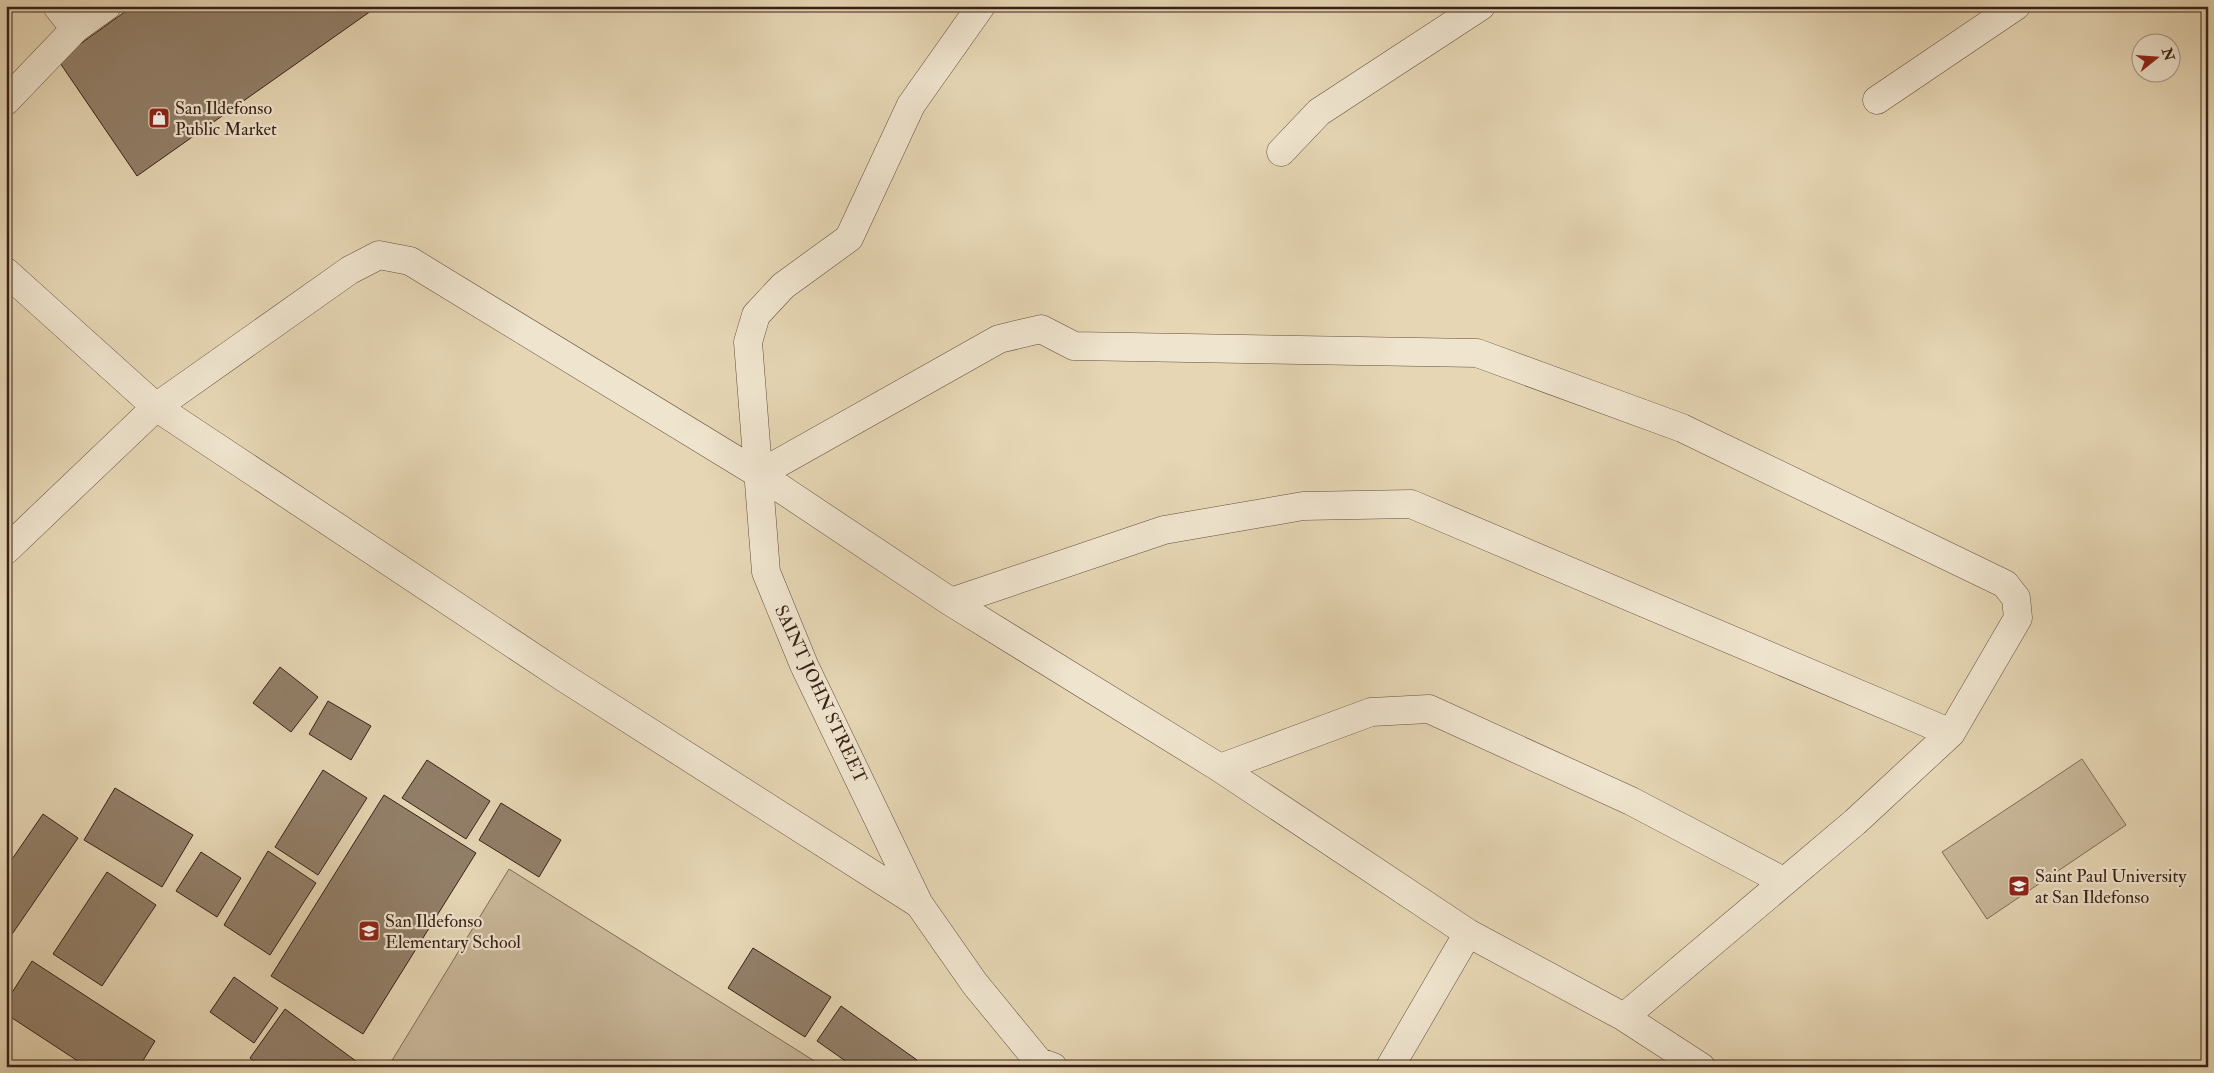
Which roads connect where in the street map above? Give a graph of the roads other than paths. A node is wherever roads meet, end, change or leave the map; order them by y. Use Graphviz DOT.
graph roads {
  1 [pos="57,6"];
  2 [pos="107,6"];
  3 [pos="981,6"];
  4 [pos="1481,6"];
  5 [pos="2016,6"];
  6 [pos="75,29"];
  7 [pos="1877,100"];
  8 [pos="6,101"];
  9 [pos="1281,152"];
  10 [pos="6,272"];
  11 [pos="156,407"];
  12 [pos="759,474"];
  13 [pos="6,550"];
  14 [pos="951,602"];
  15 [pos="1951,733"];
  16 [pos="1220,768"];
  17 [pos="1783,880"];
  18 [pos="920,904"];
  19 [pos="1468,933"];
  20 [pos="1624,1017"];
  21 [pos="1043,1065"];
  22 [pos="1394,1066"];
  23 [pos="1701,1067"];
  1 -- 6 [label="street"];
  2 -- 6 [label="street"];
  3 -- 12 [label="street, SAINT JOHN STREET"];
  4 -- 9 [label="street"];
  5 -- 7 [label="street"];
  6 -- 8 [label="street"];
  10 -- 11 [label="street"];
  11 -- 12 [label="street"];
  11 -- 13 [label="street"];
  11 -- 18 [label="street"];
  12 -- 14 [label="street"];
  12 -- 15 [label="street"];
  12 -- 18 [label="street, SAINT JOHN STREET"];
  14 -- 15 [label="street"];
  14 -- 16 [label="street"];
  15 -- 17 [label="street"];
  16 -- 17 [label="street"];
  16 -- 19 [label="street"];
  17 -- 20 [label="street"];
  18 -- 21 [label="street"];
  19 -- 20 [label="street"];
  19 -- 22 [label="street"];
  20 -- 23 [label="street"];
}
